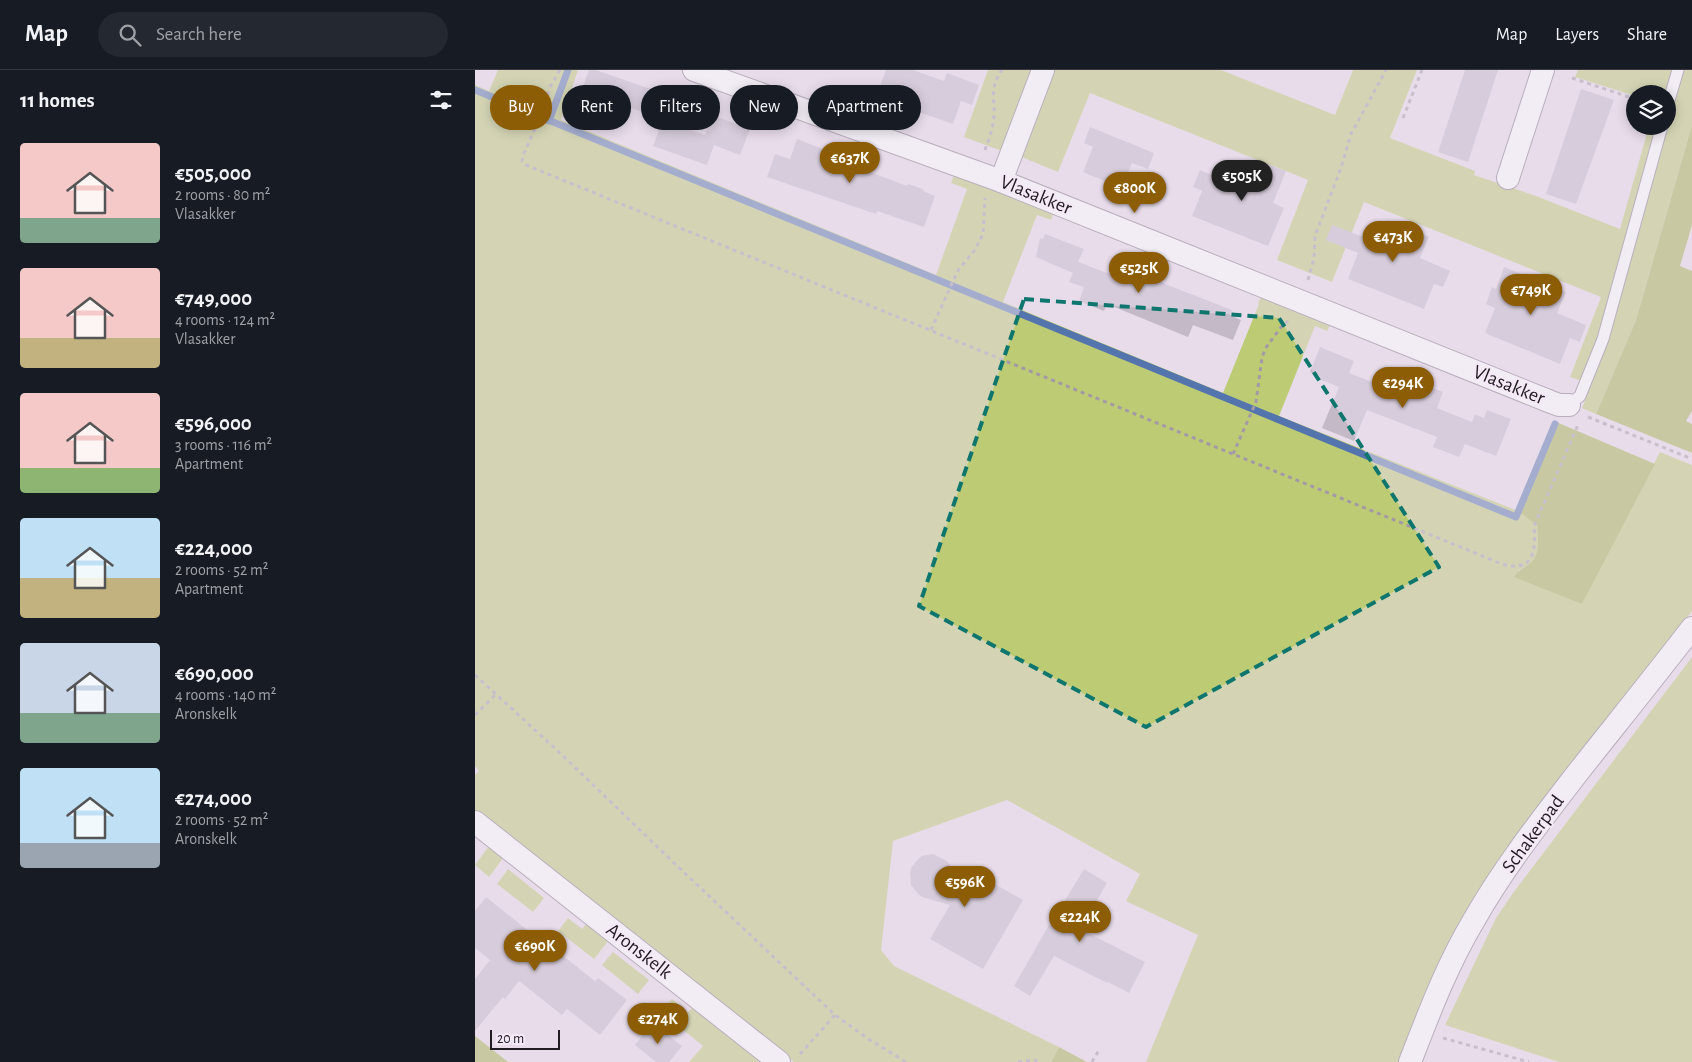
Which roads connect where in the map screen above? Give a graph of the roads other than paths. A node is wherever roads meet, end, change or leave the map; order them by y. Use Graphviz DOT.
graph roads {
  1 [pos="694,70"];
  2 [pos="1043,70"];
  3 [pos="1543,70"];
  4 [pos="1678,70"];
  5 [pos="1674,85"];
  6 [pos="1660,135"];
  7 [pos="989,176"];
  8 [pos="1507,178"];
  9 [pos="1576,410"];
  10 [pos="1692,628"];
  11 [pos="475,822"];
  12 [pos="779,1062"];
  13 [pos="1410,1062"];
  1 -- 7 [label="street, Vlasakker"];
  2 -- 7 [label="street"];
  3 -- 8 [label="street"];
  4 -- 5 [label="lane"];
  6 -- 9 [label="lane"];
  7 -- 9 [label="street, Vlasakker"];
  10 -- 13 [label="street, Schakerpad"];
  11 -- 12 [label="street, Aronskelk"];
}
